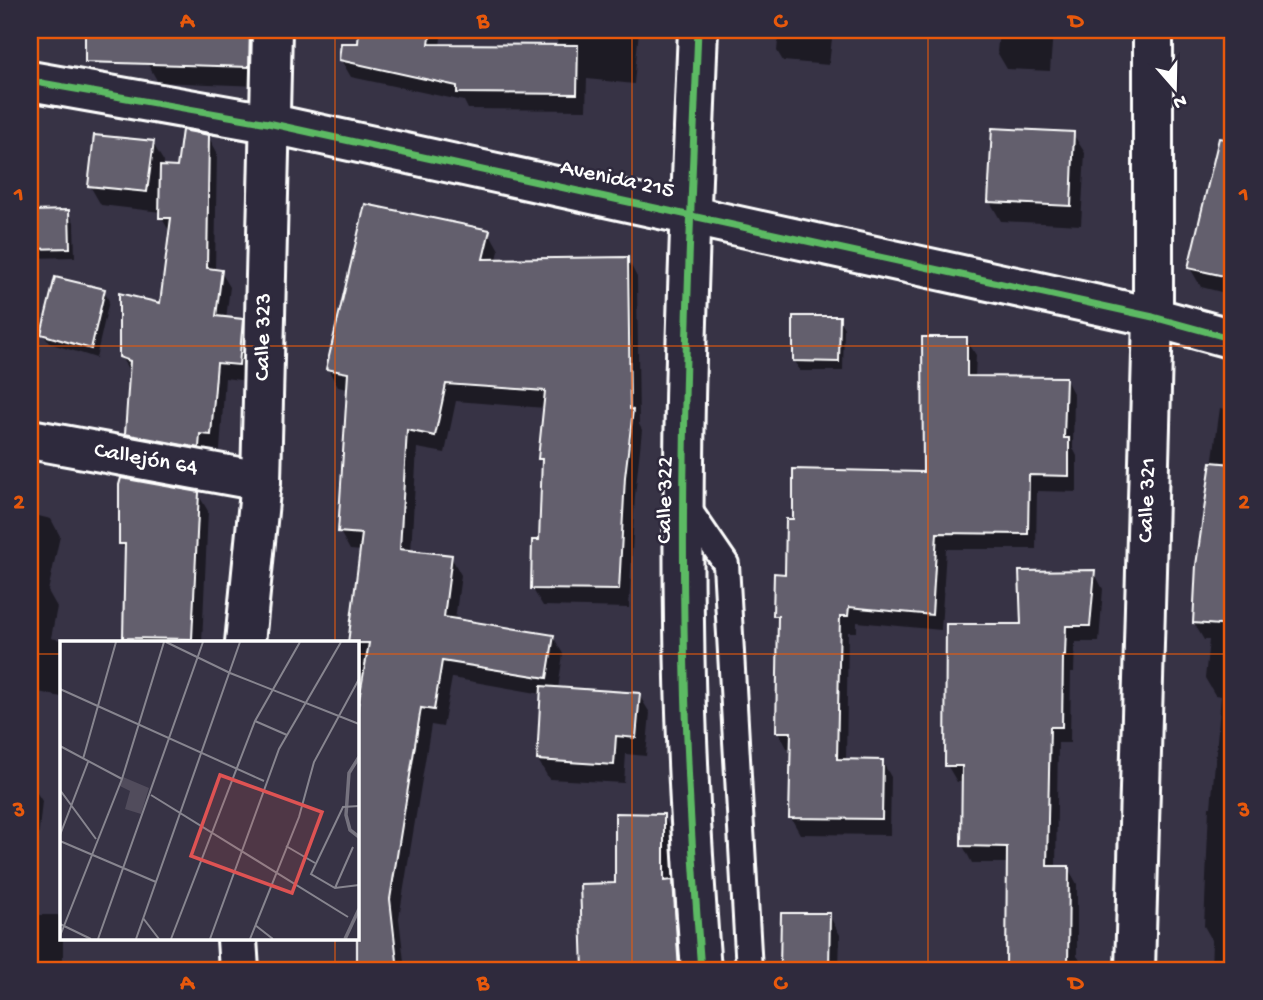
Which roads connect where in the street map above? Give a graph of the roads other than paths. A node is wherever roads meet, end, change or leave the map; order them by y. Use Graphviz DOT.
graph roads {
  1 [pos="272,30"];
  2 [pos="698,30"];
  3 [pos="1153,30"];
  4 [pos="30,81"];
  5 [pos="268,123"];
  6 [pos="690,216"];
  7 [pos="1153,317"];
  8 [pos="1233,339"];
  9 [pos="30,439"];
  10 [pos="261,481"];
  11 [pos="684,503"];
  12 [pos="245,641"];
  13 [pos="237,940"];
  14 [pos="239,970"];
  15 [pos="701,970"];
  16 [pos="749,970"];
  17 [pos="1135,970"];
  1 -- 5 [label="street, Calle 323"];
  2 -- 6 [label="street, Calle 322"];
  3 -- 7 [label="street, Calle 321"];
  4 -- 5 [label="street, Avenida 215"];
  5 -- 6 [label="street, Avenida 215"];
  5 -- 10 [label="street, Calle 323"];
  6 -- 7 [label="street, Avenida 215"];
  6 -- 11 [label="street, Calle 322"];
  7 -- 8 [label="street, Avenida 215"];
  7 -- 17 [label="street, Calle 321"];
  9 -- 10 [label="street, Callejón 64"];
  10 -- 12 [label="street, Calle 323"];
  11 -- 15 [label="street, Calle 322"];
  11 -- 16 [label="lane"];
  13 -- 14 [label="street"];
}
